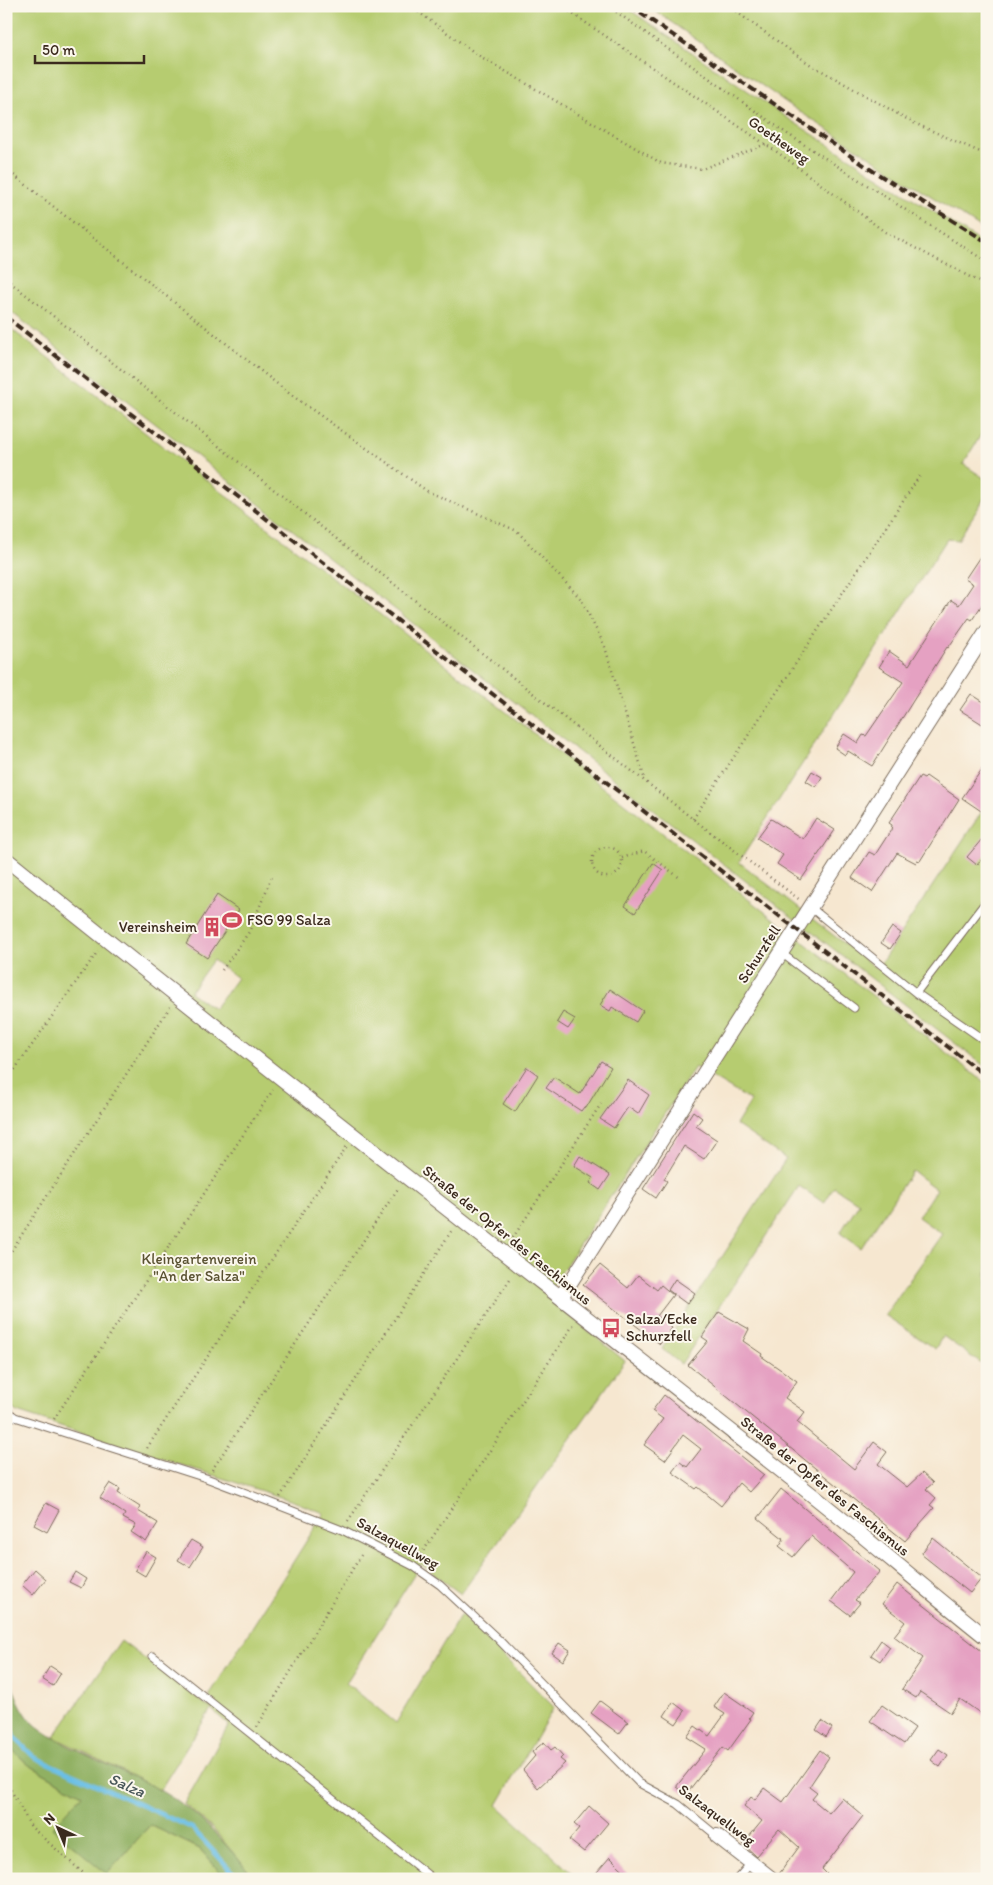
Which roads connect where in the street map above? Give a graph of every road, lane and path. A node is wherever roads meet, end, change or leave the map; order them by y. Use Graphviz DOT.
graph roads {
  1 [pos="410,6"];
  2 [pos="562,6"];
  3 [pos="608,6"];
  4 [pos="728,6"];
  5 [pos="766,144"];
  6 [pos="987,155"];
  7 [pos="6,169"];
  8 [pos="987,262"];
  9 [pos="6,278"];
  10 [pos="987,286"];
  11 [pos="922,474"];
  12 [pos="987,631"];
  13 [pos="646,781"];
  14 [pos="693,819"];
  15 [pos="6,858"];
  16 [pos="621,858"];
  17 [pos="272,877"];
  18 [pos="680,878"];
  19 [pos="987,900"];
  20 [pos="809,907"];
  21 [pos="106,939"];
  22 [pos="780,952"];
  23 [pos="222,970"];
  24 [pos="916,993"];
  25 [pos="177,997"];
  26 [pos="854,1008"];
  27 [pos="987,1042"];
  28 [pos="281,1077"];
  29 [pos="6,1082"];
  30 [pos="601,1104"];
  31 [pos="355,1134"];
  32 [pos="406,1175"];
  33 [pos="460,1217"];
  34 [pos="504,1252"];
  35 [pos="6,1259"];
  36 [pos="520,1264"];
  37 [pos="561,1297"];
  38 [pos="580,1314"];
  39 [pos="6,1410"];
  40 [pos="48,1428"];
  41 [pos="141,1458"];
  42 [pos="206,1478"];
  43 [pos="275,1504"];
  44 [pos="342,1530"];
  45 [pos="368,1544"];
  46 [pos="413,1566"];
  47 [pos="987,1638"];
  48 [pos="154,1656"];
  49 [pos="252,1735"];
  50 [pos="6,1781"];
  51 [pos="717,1836"];
  52 [pos="752,1862"];
  53 [pos="90,1879"];
  54 [pos="433,1879"];
  55 [pos="737,1879"];
  56 [pos="772,1879"];
  1 -- 5 [label="path"];
  2 -- 5 [label="path, Goetheweg"];
  3 -- 8 [label="path"];
  4 -- 6 [label="path"];
  5 -- 10 [label="path, Goetheweg"];
  7 -- 13 [label="path"];
  9 -- 13 [label="path"];
  11 -- 14 [label="path"];
  12 -- 20 [label="street, Schurzfell"];
  13 -- 14 [label="path"];
  14 -- 20 [label="path"];
  15 -- 21 [label="street, Straße der Opfer des Faschismus"];
  16 -- 16 [label="path"];
  16 -- 18 [label="path"];
  17 -- 23 [label="path"];
  19 -- 24 [label="lane"];
  20 -- 22 [label="street, Schurzfell"];
  20 -- 24 [label="lane"];
  21 -- 25 [label="street, Straße der Opfer des Faschismus"];
  21 -- 29 [label="path"];
  22 -- 26 [label="lane"];
  22 -- 37 [label="street, Schurzfell"];
  24 -- 27 [label="lane"];
  25 -- 28 [label="street, Straße der Opfer des Faschismus"];
  25 -- 35 [label="path"];
  28 -- 31 [label="street, Straße der Opfer des Faschismus"];
  28 -- 40 [label="path"];
  30 -- 34 [label="path"];
  31 -- 32 [label="street, Straße der Opfer des Faschismus"];
  31 -- 41 [label="path"];
  32 -- 33 [label="street, Straße der Opfer des Faschismus"];
  32 -- 42 [label="path"];
  33 -- 34 [label="street, Straße der Opfer des Faschismus"];
  33 -- 43 [label="path"];
  34 -- 36 [label="street, Straße der Opfer des Faschismus"];
  36 -- 37 [label="street, Straße der Opfer des Faschismus"];
  36 -- 44 [label="path"];
  37 -- 38 [label="street, Straße der Opfer des Faschismus"];
  38 -- 46 [label="path"];
  38 -- 47 [label="street, Straße der Opfer des Faschismus"];
  39 -- 40 [label="lane, Salzaquellweg"];
  40 -- 41 [label="lane, Salzaquellweg"];
  41 -- 42 [label="lane, Salzaquellweg"];
  42 -- 43 [label="lane, Salzaquellweg"];
  43 -- 44 [label="lane, Salzaquellweg"];
  44 -- 45 [label="lane, Salzaquellweg"];
  45 -- 46 [label="lane, Salzaquellweg"];
  45 -- 49 [label="path"];
  46 -- 51 [label="lane, Salzaquellweg"];
  48 -- 49 [label="lane"];
  49 -- 54 [label="lane"];
  50 -- 53 [label="path"];
  51 -- 52 [label="street, Salzaquellweg"];
  52 -- 55 [label="lane"];
  52 -- 56 [label="street, Salzaquellweg"];
}
